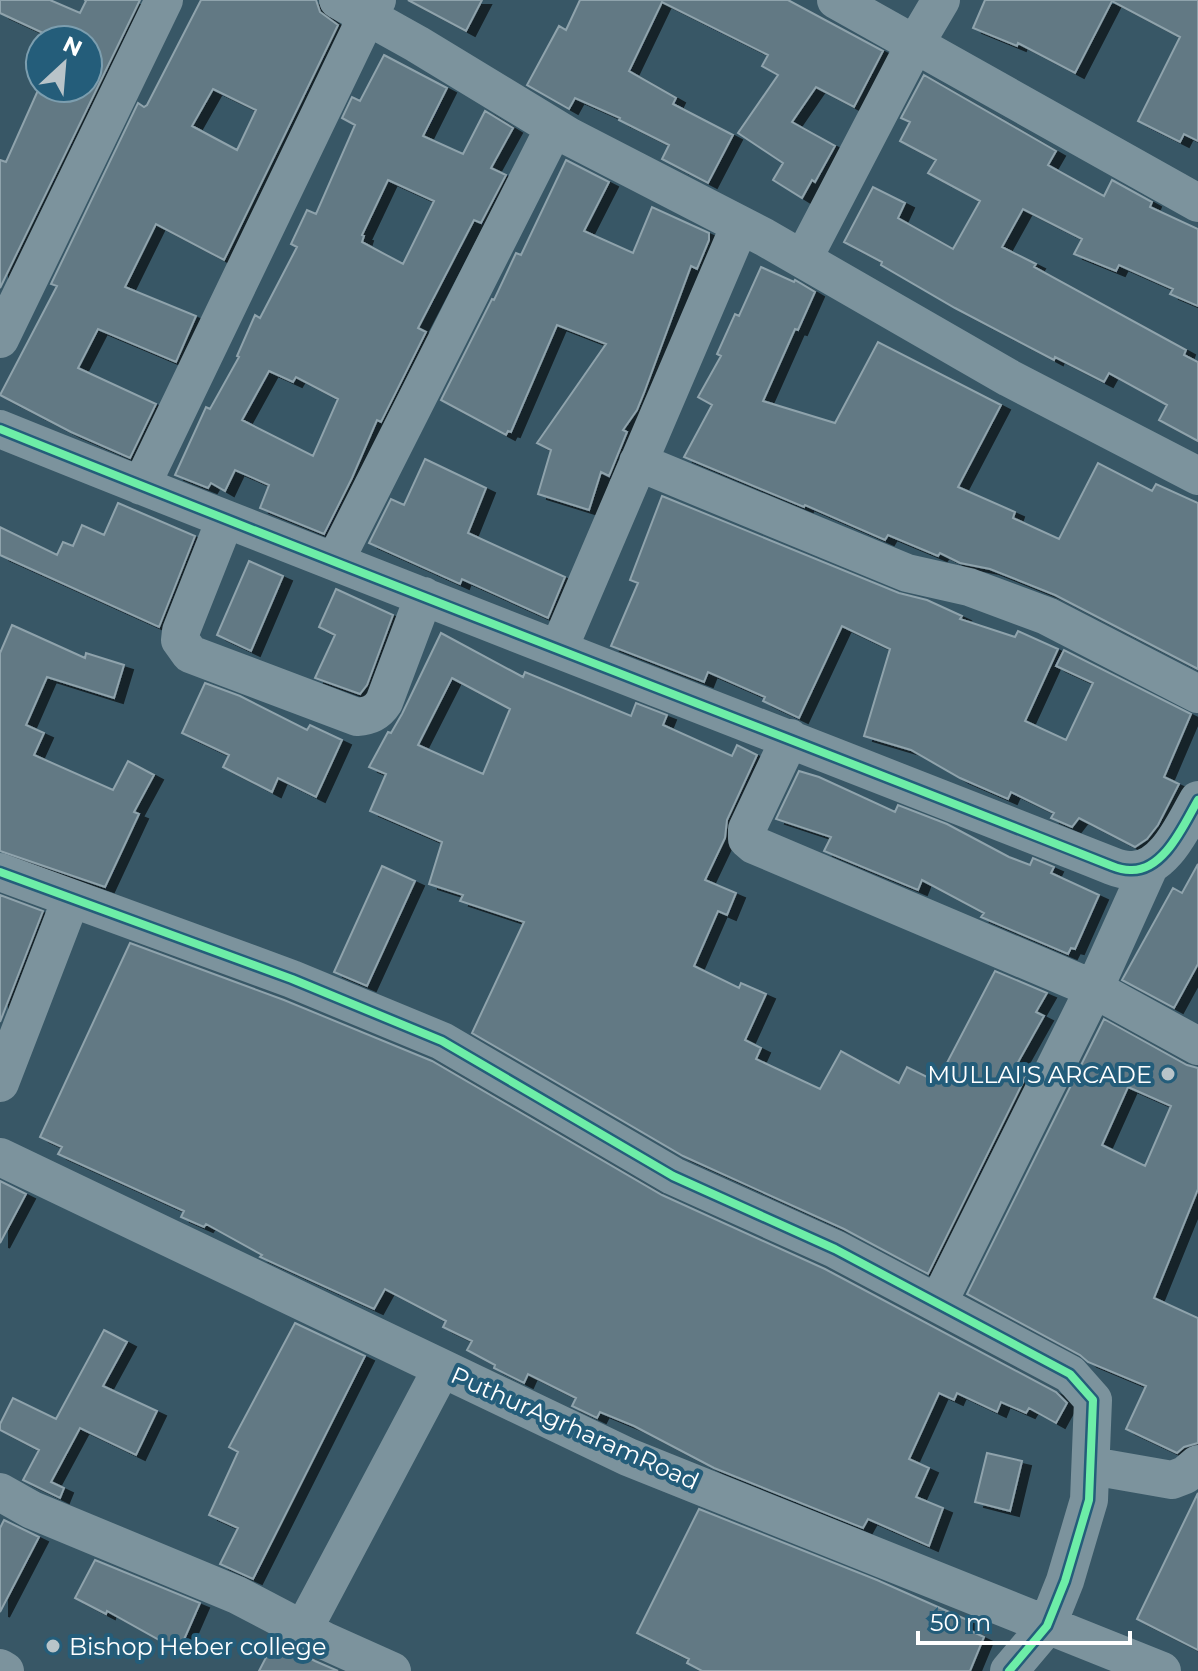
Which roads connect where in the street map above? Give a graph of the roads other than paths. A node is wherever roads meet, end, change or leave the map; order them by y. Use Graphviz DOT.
graph roads {
  1 [pos="164,0"];
  2 [pos="836,0"];
  3 [pos="941,0"];
  4 [pos="361,5"];
  5 [pos="915,44"];
  6 [pos="554,128"];
  7 [pos="1198,203"];
  8 [pos="740,225"];
  9 [pos="803,259"];
  10 [pos="0,339"];
  11 [pos="0,429"];
  12 [pos="638,462"];
  13 [pos="1198,476"];
  14 [pos="141,486"];
  15 [pos="225,520"];
  16 [pos="335,561"];
  17 [pos="424,596"];
  18 [pos="559,648"];
  19 [pos="1198,694"];
  20 [pos="790,738"];
  21 [pos="1198,800"];
  22 [pos="1150,865"];
  23 [pos="0,872"];
  24 [pos="71,899"];
  25 [pos="1094,989"];
  26 [pos="1198,1046"];
  27 [pos="0,1083"];
  28 [pos="0,1157"];
  29 [pos="938,1303"];
  30 [pos="442,1368"];
  31 [pos="1198,1464"];
  32 [pos="1092,1466"];
  33 [pos="0,1492"];
  34 [pos="1047,1626"];
  35 [pos="303,1630"];
  36 [pos="0,1668"];
  37 [pos="5,1671"];
  38 [pos="392,1671"];
  39 [pos="1009,1671"];
  40 [pos="1162,1671"];
  1 -- 10 [label="street"];
  2 -- 5 [label="street"];
  3 -- 5 [label="street"];
  4 -- 6 [label="street"];
  4 -- 14 [label="street"];
  5 -- 7 [label="street"];
  5 -- 9 [label="street"];
  6 -- 8 [label="street"];
  6 -- 16 [label="street"];
  8 -- 9 [label="street"];
  8 -- 12 [label="street"];
  9 -- 13 [label="street"];
  11 -- 14 [label="street"];
  12 -- 18 [label="street"];
  12 -- 19 [label="street"];
  14 -- 15 [label="street"];
  15 -- 16 [label="street"];
  15 -- 17 [label="street"];
  16 -- 17 [label="street"];
  17 -- 18 [label="street"];
  18 -- 20 [label="street"];
  20 -- 22 [label="street"];
  20 -- 25 [label="street"];
  21 -- 22 [label="street"];
  22 -- 25 [label="street"];
  23 -- 24 [label="street"];
  24 -- 27 [label="street"];
  24 -- 29 [label="street"];
  25 -- 26 [label="street"];
  25 -- 29 [label="street"];
  28 -- 30 [label="street, PuthurAgrharamRoad"];
  29 -- 32 [label="street"];
  30 -- 34 [label="street, PuthurAgrharamRoad"];
  30 -- 35 [label="street"];
  31 -- 32 [label="street"];
  32 -- 34 [label="street"];
  33 -- 35 [label="street"];
  34 -- 39 [label="street"];
  34 -- 40 [label="street, PuthurAgrharamRoad"];
  35 -- 38 [label="street"];
  36 -- 37 [label="street"];
}
